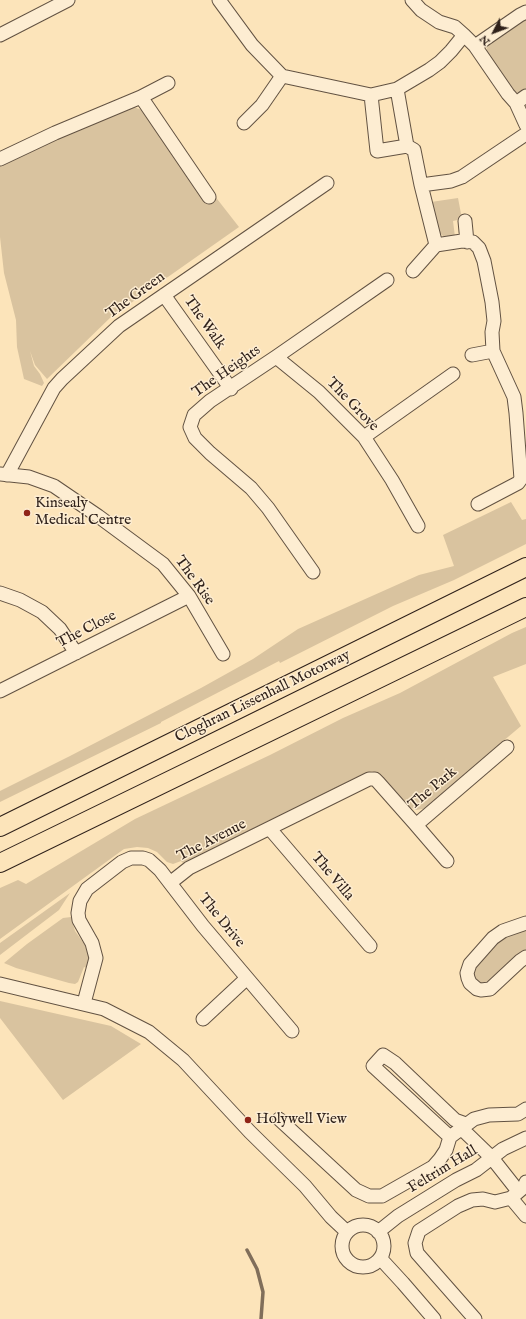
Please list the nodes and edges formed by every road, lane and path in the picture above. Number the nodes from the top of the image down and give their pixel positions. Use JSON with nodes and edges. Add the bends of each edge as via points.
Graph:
{"nodes":[{"id":1,"x":68,"y":0,"type":"edge"},
{"id":2,"x":218,"y":0,"type":"edge"},
{"id":3,"x":412,"y":0,"type":"edge"},
{"id":4,"x":526,"y":12,"type":"edge"},
{"id":5,"x":0,"y":35,"type":"edge"},
{"id":6,"x":464,"y":35,"type":"junction"},
{"id":7,"x":475,"y":46,"type":"junction"},
{"id":8,"x":282,"y":76,"type":"junction"},
{"id":9,"x":168,"y":84,"type":"dead end"},
{"id":10,"x":397,"y":89,"type":"junction"},
{"id":11,"x":371,"y":95,"type":"junction"},
{"id":12,"x":141,"y":98,"type":"junction"},
{"id":13,"x":521,"y":100,"type":"edge"},
{"id":14,"x":244,"y":123,"type":"dead end"},
{"id":15,"x":526,"y":124,"type":"edge"},
{"id":16,"x":526,"y":134,"type":"edge"},
{"id":17,"x":407,"y":146,"type":"junction"},
{"id":18,"x":0,"y":159,"type":"edge"},
{"id":19,"x":327,"y":183,"type":"dead end"},
{"id":20,"x":422,"y":185,"type":"junction"},
{"id":21,"x":209,"y":197,"type":"dead end"},
{"id":22,"x":465,"y":221,"type":"dead end"},
{"id":23,"x":467,"y":242,"type":"junction"},
{"id":24,"x":436,"y":245,"type":"junction"},
{"id":25,"x":413,"y":272,"type":"dead end"},
{"id":26,"x":387,"y":280,"type":"dead end"},
{"id":27,"x":164,"y":295,"type":"junction"},
{"id":28,"x":493,"y":351,"type":"junction"},
{"id":29,"x":472,"y":355,"type":"dead end"},
{"id":30,"x":276,"y":357,"type":"junction"},
{"id":31,"x":453,"y":374,"type":"dead end"},
{"id":32,"x":231,"y":389,"type":"junction"},
{"id":33,"x":521,"y":412,"type":"edge"},
{"id":34,"x":364,"y":437,"type":"junction"},
{"id":35,"x":3,"y":475,"type":"edge"},
{"id":36,"x":478,"y":504,"type":"dead end"},
{"id":37,"x":418,"y":526,"type":"dead end"},
{"id":38,"x":526,"y":567,"type":"edge"},
{"id":39,"x":312,"y":572,"type":"dead end"},
{"id":40,"x":0,"y":593,"type":"edge"},
{"id":41,"x":189,"y":596,"type":"junction"},
{"id":42,"x":526,"y":607,"type":"edge"},
{"id":43,"x":76,"y":654,"type":"junction"},
{"id":44,"x":223,"y":654,"type":"dead end"},
{"id":45,"x":0,"y":691,"type":"edge"},
{"id":46,"x":507,"y":747,"type":"dead end"},
{"id":47,"x":416,"y":825,"type":"junction"},
{"id":48,"x":0,"y":827,"type":"edge"},
{"id":49,"x":270,"y":829,"type":"junction"},
{"id":50,"x":446,"y":861,"type":"dead end"},
{"id":51,"x":0,"y":863,"type":"edge"},
{"id":52,"x":170,"y":883,"type":"junction"},
{"id":53,"x":526,"y":923,"type":"edge"},
{"id":54,"x":370,"y":946,"type":"dead end"},
{"id":55,"x":526,"y":957,"type":"edge"},
{"id":56,"x":247,"y":978,"type":"junction"},
{"id":57,"x":0,"y":984,"type":"edge"},
{"id":58,"x":84,"y":1003,"type":"junction"},
{"id":59,"x":203,"y":1019,"type":"dead end"},
{"id":60,"x":292,"y":1031,"type":"dead end"},
{"id":61,"x":526,"y":1109,"type":"edge"},
{"id":62,"x":279,"y":1118,"type":"dead end"},
{"id":63,"x":464,"y":1126,"type":"junction"},
{"id":64,"x":450,"y":1137,"type":"junction"},
{"id":65,"x":526,"y":1138,"type":"edge"},
{"id":66,"x":492,"y":1158,"type":"junction"},
{"id":67,"x":521,"y":1190,"type":"edge"},
{"id":68,"x":526,"y":1216,"type":"edge"},
{"id":69,"x":347,"y":1232,"type":"junction"},
{"id":70,"x":378,"y":1232,"type":"junction"},
{"id":71,"x":380,"y":1258,"type":"junction"},
{"id":72,"x":434,"y":1319,"type":"edge"},
{"id":73,"x":475,"y":1319,"type":"edge"}],
"edges":[{"from":1,"to":5,"type":"street"},
{"from":2,"to":8,"type":"street","via":[[252,45]]},
{"from":3,"to":6,"type":"street","via":[[421,10],[439,22],[455,27]]},
{"from":4,"to":7,"type":"street"},
{"from":6,"to":7,"type":"street"},
{"from":6,"to":10,"type":"street","via":[[440,62]]},
{"from":7,"to":13,"type":"street","via":[[508,94]]},
{"from":8,"to":11,"type":"street"},
{"from":8,"to":14,"type":"street","via":[[262,105]]},
{"from":9,"to":12,"type":"street"},
{"from":10,"to":11,"type":"street"},
{"from":10,"to":17,"type":"street"},
{"from":11,"to":17,"type":"street","via":[[377,151]]},
{"from":12,"to":18,"type":"street","via":[[55,133]]},
{"from":12,"to":21,"type":"street"},
{"from":13,"to":15,"type":"street"},
{"from":16,"to":20,"type":"street","via":[[462,177]]},
{"from":17,"to":20,"type":"street","via":[[414,150]]},
{"from":19,"to":27,"type":"street","name":"The Green"},
{"from":20,"to":24,"type":"street"},
{"from":22,"to":23,"type":"street"},
{"from":23,"to":24,"type":"street"},
{"from":23,"to":28,"type":"street","via":[[472,242],[479,248],[484,261],[494,321]]},
{"from":24,"to":25,"type":"street"},
{"from":26,"to":30,"type":"street","name":"The Heights"},
{"from":27,"to":32,"type":"street","name":"The Walk"},
{"from":27,"to":35,"type":"street","name":"The Green","via":[[119,326],[54,388]]},
{"from":28,"to":29,"type":"street"},
{"from":28,"to":33,"type":"street"},
{"from":30,"to":32,"type":"street","name":"The Heights"},
{"from":30,"to":34,"type":"street","name":"The Grove","via":[[319,392]]},
{"from":31,"to":34,"type":"street"},
{"from":32,"to":39,"type":"street","name":"The Heights","via":[[194,415],[190,427],[195,438],[210,454],[251,488],[268,508]]},
{"from":33,"to":36,"type":"street","via":[[520,479],[518,483]]},
{"from":34,"to":37,"type":"street","name":"The Grove"},
{"from":35,"to":41,"type":"street","name":"The Rise","via":[[29,477],[54,486],[163,564]]},
{"from":38,"to":48,"type":"highway","name":"Cloghran Lissenhall Motorway"},
{"from":40,"to":43,"type":"street","via":[[42,612],[60,629]]},
{"from":41,"to":43,"type":"street","name":"The Close"},
{"from":41,"to":44,"type":"street","name":"The Rise"},
{"from":42,"to":51,"type":"highway"},
{"from":43,"to":45,"type":"street","name":"The Close"},
{"from":46,"to":47,"type":"street","name":"The Park"},
{"from":47,"to":49,"type":"street","name":"The Avenue","via":[[381,785],[372,779]]},
{"from":47,"to":50,"type":"street","name":"The Park"},
{"from":49,"to":52,"type":"street","name":"The Avenue","via":[[189,868]]},
{"from":49,"to":54,"type":"street","name":"The Villa"},
{"from":52,"to":56,"type":"street","name":"The Drive"},
{"from":52,"to":58,"type":"street","name":"The Avenue","via":[[155,864],[137,857],[122,862],[83,894],[78,907],[79,920],[92,943],[96,958]]},
{"from":53,"to":55,"type":"street","via":[[493,938],[470,964],[467,973],[470,983],[477,989],[490,989]]},
{"from":56,"to":59,"type":"street"},
{"from":56,"to":60,"type":"street","name":"The Drive"},
{"from":57,"to":58,"type":"street"},
{"from":58,"to":69,"type":"street","via":[[104,1008],[149,1032],[177,1056]]},
{"from":61,"to":63,"type":"street","via":[[518,1114],[489,1115],[474,1119]]},
{"from":62,"to":64,"type":"street","via":[[356,1190],[369,1196],[382,1196],[433,1167],[446,1150]]},
{"from":63,"to":64,"type":"street"},
{"from":63,"to":64,"type":"street","via":[[383,1055],[373,1066]]},
{"from":63,"to":66,"type":"street"},
{"from":65,"to":66,"type":"street","name":"Feltrim Hall","via":[[503,1149]]},
{"from":66,"to":67,"type":"street"},
{"from":66,"to":70,"type":"street","name":"Feltrim Hall","via":[[398,1216]]},
{"from":67,"to":68,"type":"street"},
{"from":67,"to":73,"type":"street","via":[[495,1202],[472,1200],[419,1231],[415,1243],[417,1253]]},
{"from":69,"to":70,"type":"street","via":[[363,1225]]},
{"from":69,"to":71,"type":"street","via":[[342,1243],[345,1256],[353,1264],[365,1266]]},
{"from":70,"to":71,"type":"street","via":[[384,1245]]},
{"from":71,"to":72,"type":"street"}]}
